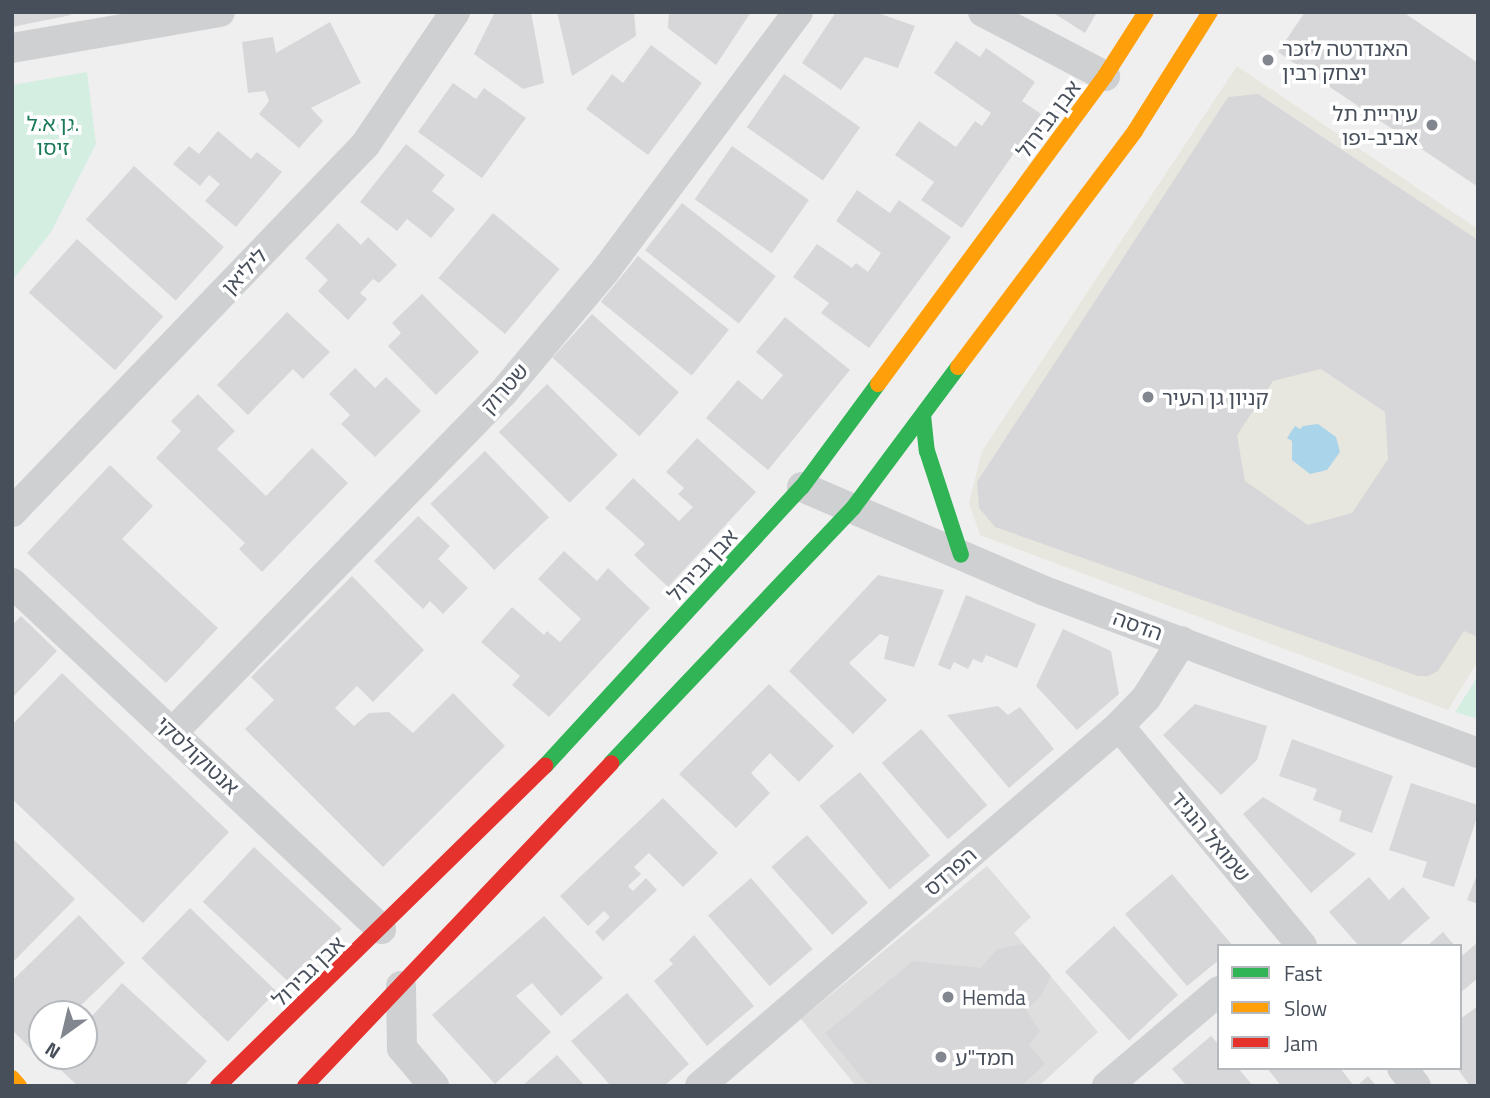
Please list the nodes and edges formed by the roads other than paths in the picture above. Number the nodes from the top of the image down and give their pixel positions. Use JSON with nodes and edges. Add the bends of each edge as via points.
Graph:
{"nodes":[{"id":1,"x":220,"y":12,"type":"edge"},
{"id":2,"x":455,"y":12,"type":"edge"},
{"id":3,"x":798,"y":12,"type":"edge"},
{"id":4,"x":983,"y":12,"type":"edge"},
{"id":5,"x":1146,"y":12,"type":"edge"},
{"id":6,"x":1210,"y":12,"type":"edge"},
{"id":7,"x":99,"y":21,"type":"edge"},
{"id":8,"x":12,"y":48,"type":"edge"},
{"id":9,"x":1105,"y":76,"type":"junction"},
{"id":10,"x":923,"y":415,"type":"junction"},
{"id":11,"x":802,"y":487,"type":"junction"},
{"id":12,"x":853,"y":508,"type":"junction"},
{"id":13,"x":12,"y":512,"type":"edge"},
{"id":14,"x":961,"y":555,"type":"junction"},
{"id":15,"x":12,"y":583,"type":"edge"},
{"id":16,"x":1182,"y":641,"type":"junction"},
{"id":17,"x":1119,"y":726,"type":"junction"},
{"id":18,"x":173,"y":732,"type":"junction"},
{"id":19,"x":1478,"y":753,"type":"edge"},
{"id":20,"x":381,"y":929,"type":"junction"},
{"id":21,"x":1288,"y":941,"type":"edge"},
{"id":22,"x":401,"y":986,"type":"junction"},
{"id":23,"x":1217,"y":993,"type":"edge"},
{"id":24,"x":1404,"y":1070,"type":"edge"},
{"id":25,"x":12,"y":1079,"type":"edge"},
{"id":26,"x":19,"y":1086,"type":"edge"},
{"id":27,"x":218,"y":1086,"type":"edge"},
{"id":28,"x":305,"y":1086,"type":"edge"},
{"id":29,"x":434,"y":1086,"type":"edge"},
{"id":30,"x":700,"y":1086,"type":"edge"},
{"id":31,"x":1107,"y":1086,"type":"edge"},
{"id":32,"x":1416,"y":1086,"type":"edge"}],
"edges":[{"from":1,"to":7,"type":"street"},
{"from":2,"to":13,"type":"street","name":"ליליאן","via":[[365,145]]},
{"from":3,"to":18,"type":"street","name":"שטרוק","via":[[596,281],[502,394]]},
{"from":4,"to":9,"type":"street"},
{"from":5,"to":9,"type":"main road","name":"אבן גבירול"},
{"from":6,"to":10,"type":"main road","via":[[1135,131]]},
{"from":7,"to":8,"type":"street"},
{"from":9,"to":11,"type":"main road","name":"אבן גבירול"},
{"from":10,"to":12,"type":"main road"},
{"from":10,"to":14,"type":"main road","via":[[928,451]]},
{"from":11,"to":12,"type":"street","name":"הדסה"},
{"from":11,"to":20,"type":"main road","name":"אבן גבירול","via":[[539,772]]},
{"from":12,"to":14,"type":"street","name":"הדסה"},
{"from":12,"to":22,"type":"main road"},
{"from":14,"to":16,"type":"street","name":"הדסה"},
{"from":15,"to":18,"type":"street","name":"אנטוקולסקי"},
{"from":16,"to":17,"type":"street","name":"הפרדס","via":[[1146,698]]},
{"from":16,"to":19,"type":"street","name":"הדסה"},
{"from":17,"to":21,"type":"street","name":"שמואל הנגיד"},
{"from":17,"to":30,"type":"street","name":"הפרדס"},
{"from":18,"to":20,"type":"street","name":"אנטוקולסקי"},
{"from":20,"to":27,"type":"main road","name":"אבן גבירול"},
{"from":22,"to":28,"type":"main road"},
{"from":22,"to":29,"type":"street","via":[[402,1048]]},
{"from":23,"to":31,"type":"street"},
{"from":24,"to":32,"type":"street"},
{"from":25,"to":26,"type":"main road"}]}
